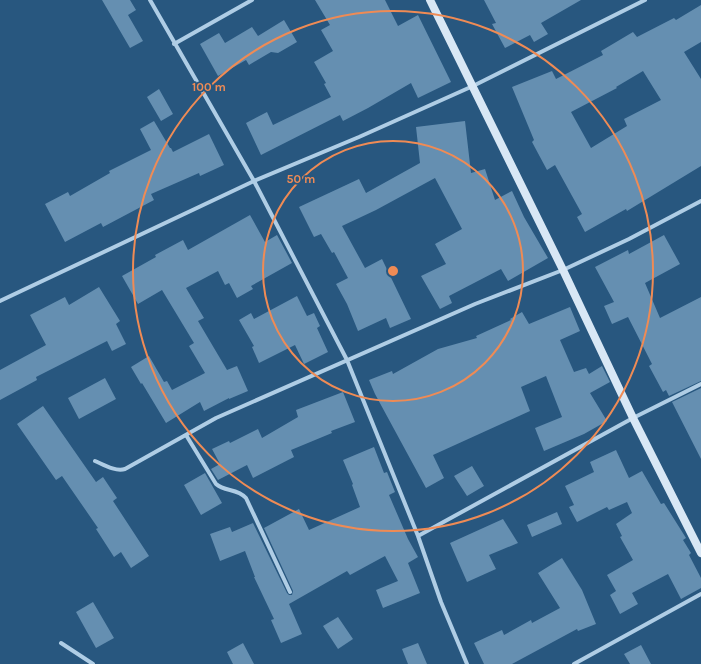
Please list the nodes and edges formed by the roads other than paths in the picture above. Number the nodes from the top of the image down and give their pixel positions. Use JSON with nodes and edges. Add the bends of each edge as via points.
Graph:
{"nodes":[{"id":1,"x":150,"y":0,"type":"edge"},
{"id":2,"x":252,"y":0,"type":"edge"},
{"id":3,"x":430,"y":0,"type":"edge"},
{"id":4,"x":645,"y":0,"type":"edge"},
{"id":5,"x":174,"y":44,"type":"junction"},
{"id":6,"x":473,"y":86,"type":"junction"},
{"id":7,"x":254,"y":181,"type":"junction"},
{"id":8,"x":701,"y":201,"type":"edge"},
{"id":9,"x":563,"y":270,"type":"junction"},
{"id":10,"x":0,"y":301,"type":"edge"},
{"id":11,"x":347,"y":360,"type":"junction"},
{"id":12,"x":701,"y":384,"type":"edge"},
{"id":13,"x":633,"y":418,"type":"junction"},
{"id":14,"x":186,"y":435,"type":"junction"},
{"id":15,"x":95,"y":461,"type":"dead end"},
{"id":16,"x":418,"y":536,"type":"junction"},
{"id":17,"x":701,"y":553,"type":"edge"},
{"id":18,"x":290,"y":592,"type":"dead end"},
{"id":19,"x":701,"y":594,"type":"edge"},
{"id":20,"x":61,"y":643,"type":"dead end"},
{"id":21,"x":93,"y":664,"type":"edge"},
{"id":22,"x":467,"y":664,"type":"edge"},
{"id":23,"x":574,"y":664,"type":"edge"}],
"edges":[{"from":1,"to":5,"type":"street"},
{"from":2,"to":5,"type":"street"},
{"from":3,"to":6,"type":"main road"},
{"from":4,"to":6,"type":"street"},
{"from":5,"to":7,"type":"street"},
{"from":6,"to":7,"type":"street"},
{"from":6,"to":9,"type":"main road"},
{"from":7,"to":10,"type":"street"},
{"from":7,"to":11,"type":"street"},
{"from":8,"to":9,"type":"street"},
{"from":9,"to":11,"type":"street","via":[[475,304]]},
{"from":9,"to":13,"type":"main road"},
{"from":11,"to":14,"type":"street","via":[[216,418]]},
{"from":11,"to":16,"type":"street"},
{"from":12,"to":13,"type":"street"},
{"from":13,"to":16,"type":"street"},
{"from":13,"to":17,"type":"main road"},
{"from":14,"to":15,"type":"street","via":[[125,470]]},
{"from":14,"to":18,"type":"street","via":[[219,488],[236,491],[246,498]]},
{"from":16,"to":22,"type":"street","via":[[441,602]]},
{"from":19,"to":23,"type":"street"},
{"from":20,"to":21,"type":"street"}]}
